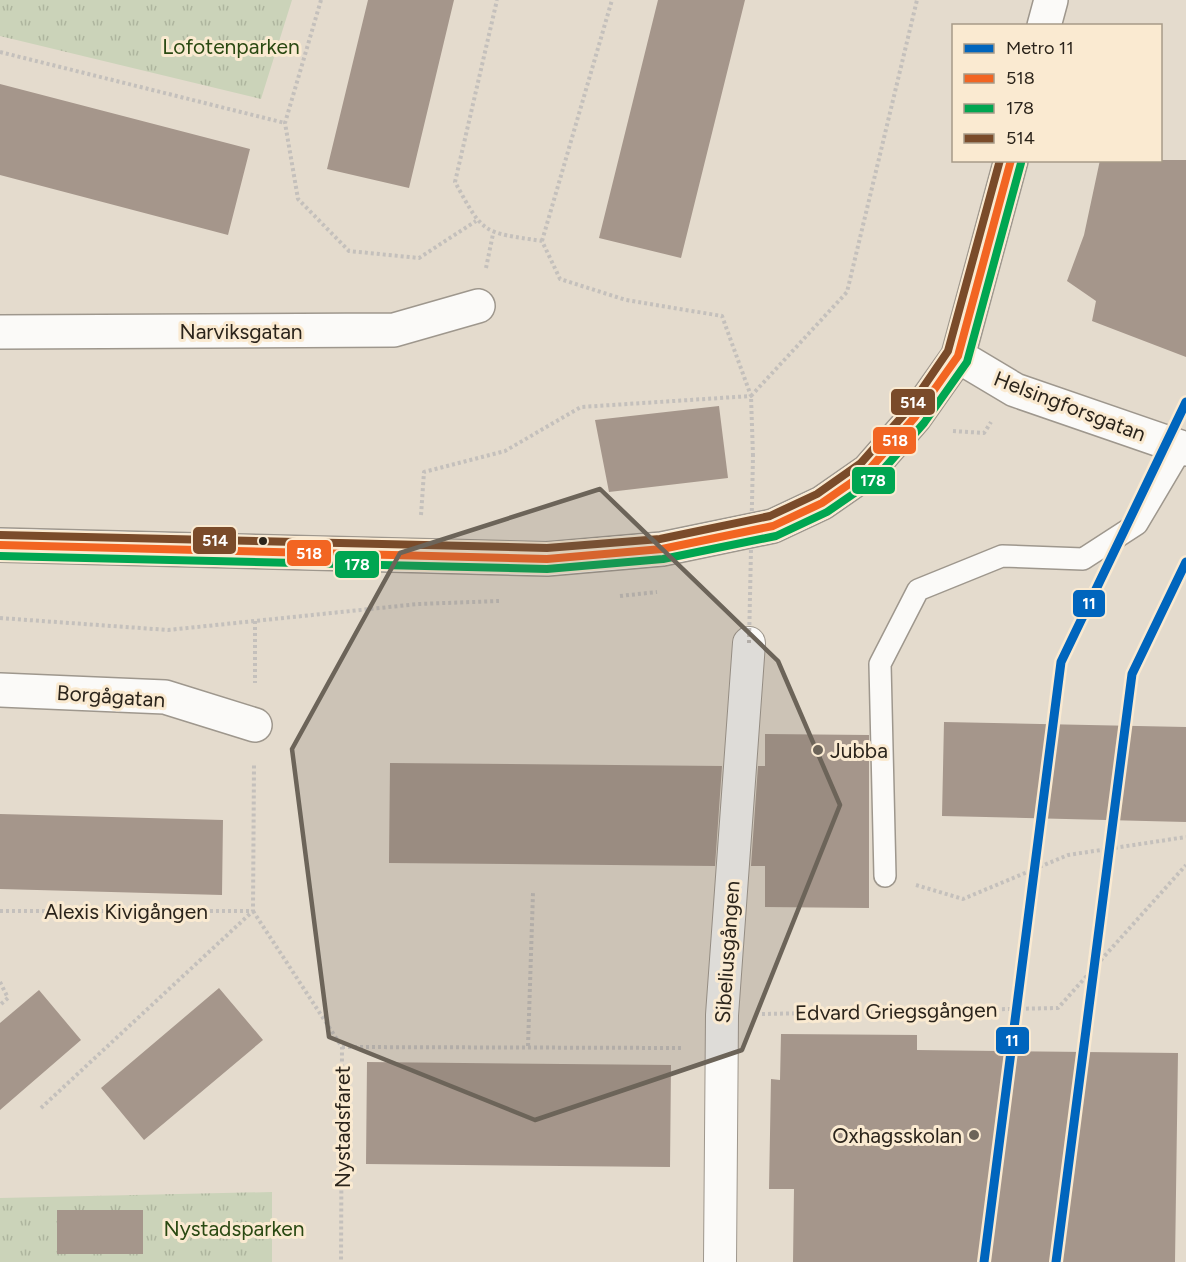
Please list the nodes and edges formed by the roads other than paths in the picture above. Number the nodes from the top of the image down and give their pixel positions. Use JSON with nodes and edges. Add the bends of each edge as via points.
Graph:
{"nodes":[{"id":1,"x":1051,"y":0,"type":"edge"},
{"id":2,"x":1045,"y":24,"type":"edge"},
{"id":3,"x":1010,"y":162,"type":"edge"},
{"id":4,"x":478,"y":306,"type":"dead end"},
{"id":5,"x":0,"y":332,"type":"edge"},
{"id":6,"x":958,"y":356,"type":"junction"},
{"id":7,"x":1184,"y":448,"type":"edge"},
{"id":8,"x":0,"y":546,"type":"edge"},
{"id":9,"x":749,"y":643,"type":"road end"},
{"id":10,"x":0,"y":690,"type":"edge"},
{"id":11,"x":255,"y":725,"type":"road end"},
{"id":12,"x":885,"y":876,"type":"road end"},
{"id":13,"x":720,"y":1262,"type":"edge"}],
"edges":[{"from":1,"to":2,"type":"street"},
{"from":3,"to":6,"type":"street"},
{"from":4,"to":5,"type":"street","name":"Narviksgatan","via":[[394,330]]},
{"from":6,"to":7,"type":"street","name":"Helsingforsgatan","via":[[1015,390]]},
{"from":6,"to":8,"type":"street","via":[[915,417],[868,471],[822,503],[773,526],[662,549],[547,559]]},
{"from":7,"to":12,"type":"lane","via":[[1137,524],[1083,559],[1002,556],[918,590],[880,664]]},
{"from":9,"to":13,"type":"street","name":"Sibeliusgången","via":[[722,1015]]},
{"from":10,"to":11,"type":"street","name":"Borgågatan","via":[[165,696]]}]}
